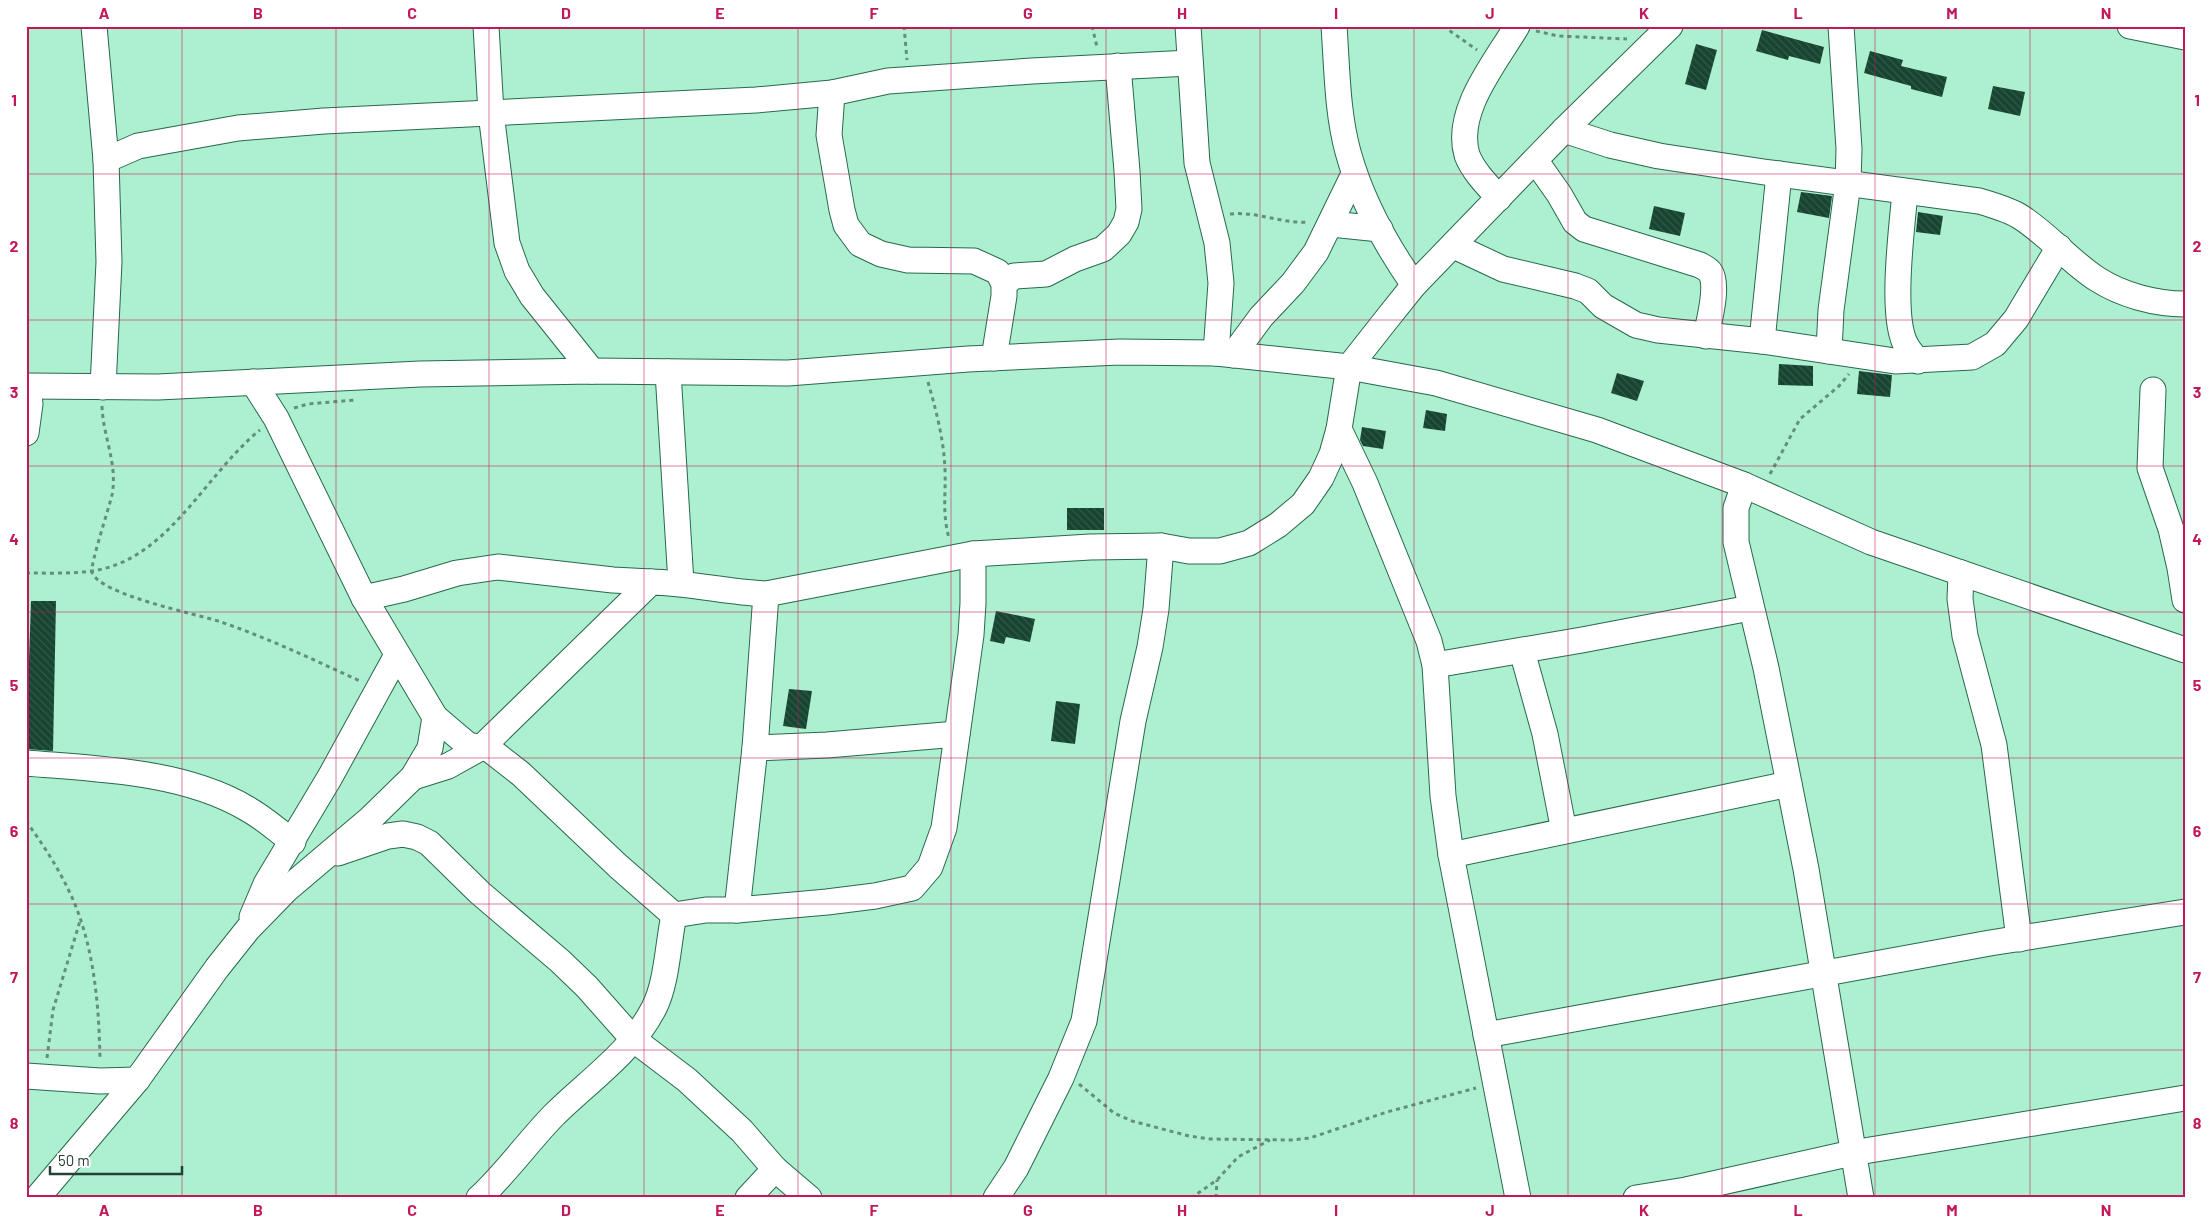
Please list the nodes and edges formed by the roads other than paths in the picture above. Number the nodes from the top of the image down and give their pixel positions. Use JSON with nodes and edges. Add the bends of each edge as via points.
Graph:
{"nodes":[{"id":1,"x":94,"y":26,"type":"edge"},
{"id":2,"x":486,"y":26,"type":"edge"},
{"id":3,"x":1188,"y":26,"type":"edge"},
{"id":4,"x":1334,"y":26,"type":"edge"},
{"id":5,"x":2130,"y":26,"type":"edge"},
{"id":6,"x":1523,"y":27,"type":"edge"},
{"id":7,"x":1834,"y":29,"type":"edge"},
{"id":8,"x":1664,"y":32,"type":"edge"},
{"id":9,"x":2185,"y":36,"type":"edge"},
{"id":10,"x":1190,"y":64,"type":"junction"},
{"id":11,"x":1118,"y":66,"type":"junction"},
{"id":12,"x":832,"y":93,"type":"junction"},
{"id":13,"x":491,"y":112,"type":"junction"},
{"id":14,"x":1564,"y":130,"type":"junction"},
{"id":15,"x":106,"y":160,"type":"junction"},
{"id":16,"x":1535,"y":160,"type":"junction"},
{"id":17,"x":1354,"y":174,"type":"junction"},
{"id":18,"x":1779,"y":174,"type":"junction"},
{"id":19,"x":1848,"y":183,"type":"junction"},
{"id":20,"x":1905,"y":192,"type":"junction"},
{"id":21,"x":1499,"y":198,"type":"junction"},
{"id":22,"x":1331,"y":224,"type":"junction"},
{"id":23,"x":1380,"y":230,"type":"junction"},
{"id":24,"x":1454,"y":246,"type":"junction"},
{"id":25,"x":2059,"y":247,"type":"junction"},
{"id":26,"x":1004,"y":284,"type":"junction"},
{"id":27,"x":1414,"y":285,"type":"junction"},
{"id":28,"x":2185,"y":304,"type":"edge"},
{"id":29,"x":1706,"y":336,"type":"junction"},
{"id":30,"x":1762,"y":341,"type":"junction"},
{"id":31,"x":1829,"y":351,"type":"junction"},
{"id":32,"x":1225,"y":354,"type":"junction"},
{"id":33,"x":994,"y":358,"type":"junction"},
{"id":34,"x":1918,"y":361,"type":"junction"},
{"id":35,"x":1349,"y":367,"type":"junction"},
{"id":36,"x":592,"y":372,"type":"junction"},
{"id":37,"x":668,"y":372,"type":"junction"},
{"id":38,"x":253,"y":382,"type":"junction"},
{"id":39,"x":103,"y":387,"type":"junction"},
{"id":40,"x":2153,"y":390,"type":"dead end"},
{"id":41,"x":28,"y":395,"type":"edge"},
{"id":42,"x":1339,"y":429,"type":"junction"},
{"id":43,"x":26,"y":434,"type":"edge"},
{"id":44,"x":1751,"y":488,"type":"junction"},
{"id":45,"x":1161,"y":546,"type":"junction"},
{"id":46,"x":963,"y":556,"type":"junction"},
{"id":47,"x":1962,"y":573,"type":"junction"},
{"id":48,"x":651,"y":582,"type":"junction"},
{"id":49,"x":681,"y":583,"type":"junction"},
{"id":50,"x":766,"y":594,"type":"junction"},
{"id":51,"x":364,"y":598,"type":"junction"},
{"id":52,"x":2185,"y":600,"type":"edge"},
{"id":53,"x":1750,"y":608,"type":"junction"},
{"id":54,"x":2185,"y":650,"type":"edge"},
{"id":55,"x":1522,"y":651,"type":"junction"},
{"id":56,"x":397,"y":655,"type":"junction"},
{"id":57,"x":1435,"y":666,"type":"junction"},
{"id":58,"x":435,"y":717,"type":"junction"},
{"id":59,"x":957,"y":734,"type":"junction"},
{"id":60,"x":482,"y":747,"type":"junction"},
{"id":61,"x":754,"y":748,"type":"junction"},
{"id":62,"x":26,"y":762,"type":"edge"},
{"id":63,"x":413,"y":777,"type":"junction"},
{"id":64,"x":1789,"y":784,"type":"junction"},
{"id":65,"x":1564,"y":832,"type":"junction"},
{"id":66,"x":293,"y":842,"type":"junction"},
{"id":67,"x":1451,"y":856,"type":"junction"},
{"id":68,"x":324,"y":858,"type":"junction"},
{"id":69,"x":737,"y":910,"type":"junction"},
{"id":70,"x":2185,"y":912,"type":"edge"},
{"id":71,"x":674,"y":915,"type":"junction"},
{"id":72,"x":248,"y":929,"type":"junction"},
{"id":73,"x":2019,"y":939,"type":"junction"},
{"id":74,"x":1824,"y":974,"type":"junction"},
{"id":75,"x":1486,"y":1036,"type":"junction"},
{"id":76,"x":633,"y":1039,"type":"junction"},
{"id":77,"x":36,"y":1077,"type":"edge"},
{"id":78,"x":137,"y":1080,"type":"junction"},
{"id":79,"x":2185,"y":1098,"type":"edge"},
{"id":80,"x":1852,"y":1153,"type":"junction"},
{"id":81,"x":775,"y":1169,"type":"junction"},
{"id":82,"x":37,"y":1198,"type":"edge"},
{"id":83,"x":478,"y":1198,"type":"edge"},
{"id":84,"x":748,"y":1198,"type":"edge"},
{"id":85,"x":809,"y":1198,"type":"edge"},
{"id":86,"x":996,"y":1198,"type":"edge"},
{"id":87,"x":1518,"y":1198,"type":"edge"},
{"id":88,"x":1636,"y":1198,"type":"edge"},
{"id":89,"x":1861,"y":1198,"type":"edge"}],
"edges":[{"from":1,"to":15,"type":"street"},
{"from":2,"to":13,"type":"street"},
{"from":3,"to":10,"type":"street"},
{"from":4,"to":17,"type":"street","via":[[1342,117]]},
{"from":5,"to":9,"type":"street"},
{"from":6,"to":21,"type":"street","via":[[1473,100],[1464,126],[1467,155],[1478,174]]},
{"from":7,"to":19,"type":"street","via":[[1849,149]]},
{"from":8,"to":14,"type":"street"},
{"from":10,"to":11,"type":"street"},
{"from":10,"to":32,"type":"street","via":[[1197,163],[1216,243]]},
{"from":11,"to":12,"type":"street","via":[[888,81]]},
{"from":11,"to":26,"type":"street","via":[[1128,171],[1126,222],[1103,249],[1046,274],[1014,276]]},
{"from":12,"to":13,"type":"street","via":[[756,100]]},
{"from":12,"to":26,"type":"street","via":[[829,135],[842,210],[846,225],[860,244],[882,254],[908,260],[974,261],[998,272]]},
{"from":13,"to":15,"type":"street","via":[[238,128],[138,146]]},
{"from":13,"to":36,"type":"street","via":[[506,243],[514,264],[532,296]]},
{"from":14,"to":16,"type":"street"},
{"from":14,"to":18,"type":"street","via":[[1659,156]]},
{"from":15,"to":39,"type":"street","via":[[109,262]]},
{"from":16,"to":21,"type":"street"},
{"from":16,"to":29,"type":"street","via":[[1575,222],[1584,229],[1700,265],[1710,271],[1714,291]]},
{"from":17,"to":22,"type":"street"},
{"from":17,"to":23,"type":"street"},
{"from":18,"to":19,"type":"street"},
{"from":18,"to":30,"type":"street"},
{"from":19,"to":20,"type":"street"},
{"from":19,"to":31,"type":"street","via":[[1831,310]]},
{"from":20,"to":25,"type":"street","via":[[1979,201],[2000,207],[2019,216]]},
{"from":20,"to":34,"type":"street","via":[[1898,306],[1905,345]]},
{"from":21,"to":24,"type":"street"},
{"from":22,"to":23,"type":"street"},
{"from":22,"to":32,"type":"street","via":[[1307,264]]},
{"from":23,"to":27,"type":"street"},
{"from":24,"to":27,"type":"street"},
{"from":24,"to":29,"type":"street","via":[[1503,270],[1588,291],[1603,306],[1636,325]]},
{"from":25,"to":28,"type":"street","via":[[2096,278],[2124,294]]},
{"from":25,"to":34,"type":"street","via":[[2016,319],[1995,344],[1972,357]]},
{"from":26,"to":33,"type":"street"},
{"from":27,"to":35,"type":"street"},
{"from":29,"to":30,"type":"street"},
{"from":30,"to":31,"type":"street"},
{"from":31,"to":34,"type":"street","via":[[1895,361]]},
{"from":32,"to":33,"type":"street","via":[[1118,352]]},
{"from":32,"to":35,"type":"street"},
{"from":33,"to":37,"type":"street","via":[[788,373]]},
{"from":35,"to":42,"type":"street"},
{"from":35,"to":44,"type":"street","via":[[1436,383],[1597,430]]},
{"from":36,"to":37,"type":"street"},
{"from":36,"to":38,"type":"street","via":[[420,374]]},
{"from":37,"to":49,"type":"street"},
{"from":38,"to":39,"type":"street"},
{"from":38,"to":51,"type":"street","via":[[276,418]]},
{"from":39,"to":41,"type":"street"},
{"from":40,"to":52,"type":"street","via":[[2150,468],[2171,529]]},
{"from":41,"to":43,"type":"street"},
{"from":42,"to":45,"type":"street","via":[[1321,478],[1303,504],[1278,525],[1249,543],[1220,551],[1189,551]]},
{"from":42,"to":57,"type":"street","via":[[1365,483],[1429,641]]},
{"from":44,"to":47,"type":"street","via":[[1871,542]]},
{"from":44,"to":53,"type":"street","via":[[1736,508],[1736,542]]},
{"from":45,"to":46,"type":"street","via":[[1044,548]]},
{"from":45,"to":86,"type":"street","via":[[1150,647],[1133,721],[1084,1020],[1064,1070],[1016,1168]]},
{"from":46,"to":50,"type":"street"},
{"from":46,"to":59,"type":"street","via":[[973,603]]},
{"from":47,"to":54,"type":"street"},
{"from":47,"to":73,"type":"street","via":[[1960,599],[1965,636],[1994,745]]},
{"from":48,"to":49,"type":"street"},
{"from":48,"to":51,"type":"street","via":[[498,567],[457,572]]},
{"from":48,"to":60,"type":"street"},
{"from":49,"to":50,"type":"street","via":[[731,592]]},
{"from":50,"to":61,"type":"street"},
{"from":51,"to":56,"type":"street"},
{"from":53,"to":55,"type":"street"},
{"from":53,"to":64,"type":"street","via":[[1766,668]]},
{"from":55,"to":57,"type":"street"},
{"from":55,"to":65,"type":"street","via":[[1545,734]]},
{"from":56,"to":58,"type":"street"},
{"from":56,"to":66,"type":"street"},
{"from":57,"to":67,"type":"street","via":[[1443,796]]},
{"from":58,"to":60,"type":"street","via":[[468,745]]},
{"from":58,"to":63,"type":"street","via":[[430,748]]},
{"from":59,"to":61,"type":"street"},
{"from":59,"to":69,"type":"street","via":[[944,828],[930,867],[912,888],[875,896]]},
{"from":60,"to":63,"type":"street","via":[[448,766]]},
{"from":60,"to":71,"type":"street","via":[[521,774]]},
{"from":61,"to":69,"type":"street"},
{"from":62,"to":66,"type":"street","via":[[107,770],[204,788],[247,808]]},
{"from":63,"to":68,"type":"street"},
{"from":64,"to":65,"type":"street"},
{"from":64,"to":74,"type":"street"},
{"from":65,"to":67,"type":"street"},
{"from":66,"to":72,"type":"street","via":[[266,884]]},
{"from":67,"to":75,"type":"street"},
{"from":68,"to":72,"type":"street","via":[[286,890]]},
{"from":68,"to":76,"type":"street","via":[[388,836],[403,834],[429,844],[480,893],[560,961]]},
{"from":69,"to":71,"type":"street"},
{"from":70,"to":73,"type":"street"},
{"from":71,"to":76,"type":"street","via":[[663,984],[654,1007]]},
{"from":72,"to":78,"type":"street"},
{"from":73,"to":74,"type":"street"},
{"from":74,"to":75,"type":"street"},
{"from":74,"to":80,"type":"street"},
{"from":75,"to":87,"type":"street"},
{"from":76,"to":81,"type":"street","via":[[687,1080],[742,1131]]},
{"from":76,"to":83,"type":"street","via":[[553,1116],[499,1180]]},
{"from":77,"to":78,"type":"street"},
{"from":78,"to":82,"type":"street"},
{"from":79,"to":80,"type":"street"},
{"from":80,"to":88,"type":"street"},
{"from":80,"to":89,"type":"street"},
{"from":81,"to":84,"type":"street"},
{"from":81,"to":85,"type":"street"}]}
